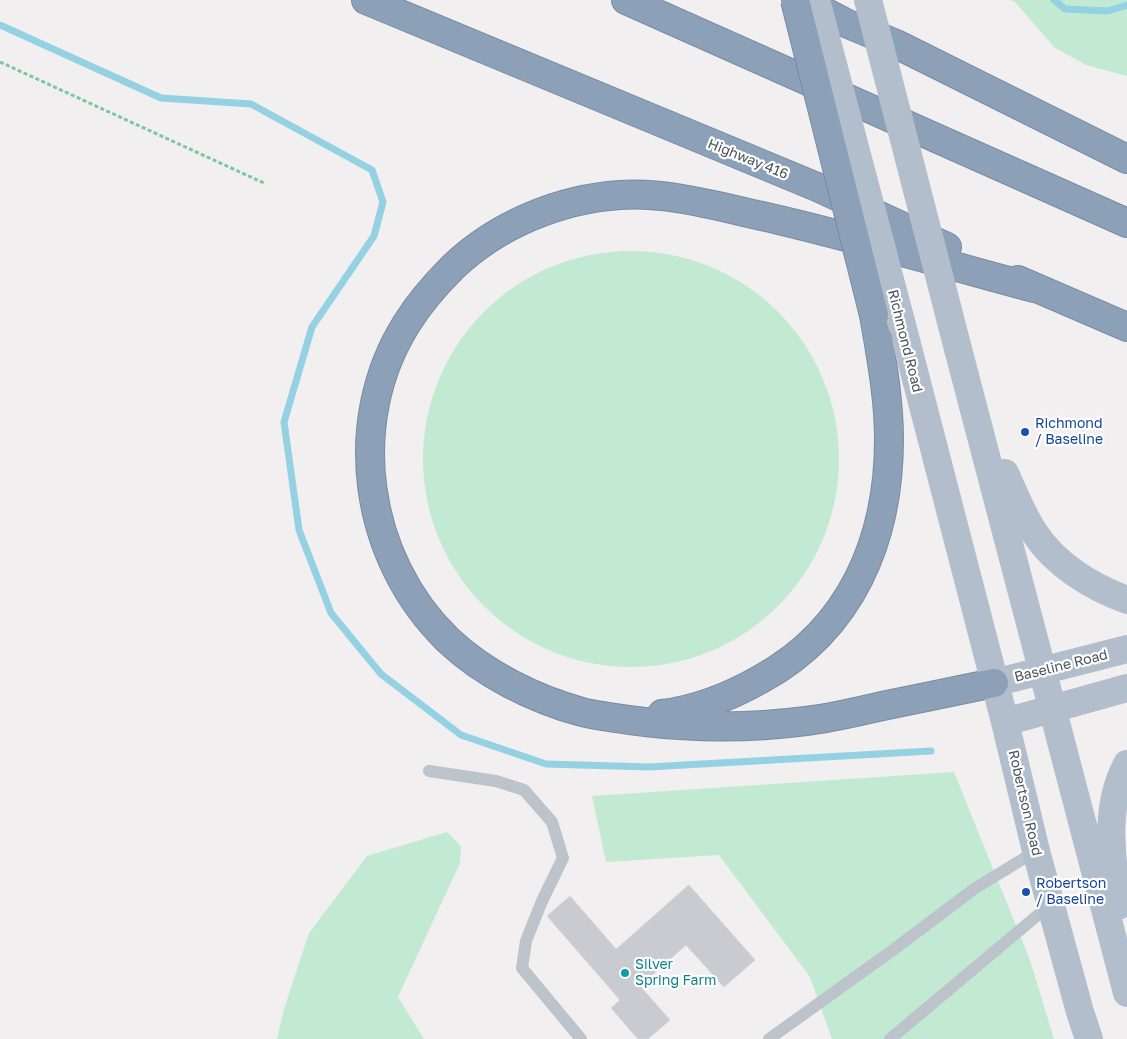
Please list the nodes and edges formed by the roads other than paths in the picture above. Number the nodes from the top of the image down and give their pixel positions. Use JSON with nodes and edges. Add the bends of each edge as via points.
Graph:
{"nodes":[{"id":1,"x":366,"y":0,"type":"edge"},
{"id":2,"x":626,"y":0,"type":"edge"},
{"id":3,"x":795,"y":0,"type":"edge"},
{"id":4,"x":801,"y":0,"type":"edge"},
{"id":5,"x":816,"y":0,"type":"edge"},
{"id":6,"x":868,"y":0,"type":"edge"},
{"id":7,"x":1127,"y":159,"type":"edge"},
{"id":8,"x":1127,"y":223,"type":"edge"},
{"id":9,"x":1034,"y":288,"type":"junction"},
{"id":10,"x":1127,"y":327,"type":"edge"},
{"id":11,"x":968,"y":388,"type":"junction"},
{"id":12,"x":1127,"y":600,"type":"edge"},
{"id":13,"x":1127,"y":649,"type":"edge"},
{"id":14,"x":1043,"y":670,"type":"junction"},
{"id":15,"x":994,"y":683,"type":"junction"},
{"id":16,"x":1127,"y":688,"type":"edge"},
{"id":17,"x":1052,"y":709,"type":"junction"},
{"id":18,"x":618,"y":719,"type":"junction"},
{"id":19,"x":1006,"y":722,"type":"junction"},
{"id":20,"x":1127,"y":764,"type":"edge"},
{"id":21,"x":429,"y":771,"type":"dead end"},
{"id":22,"x":1036,"y":851,"type":"junction"},
{"id":23,"x":1051,"y":904,"type":"junction"},
{"id":24,"x":1127,"y":972,"type":"edge"},
{"id":25,"x":1127,"y":993,"type":"edge"},
{"id":26,"x":581,"y":1039,"type":"edge"},
{"id":27,"x":768,"y":1039,"type":"edge"},
{"id":28,"x":890,"y":1039,"type":"edge"},
{"id":29,"x":1089,"y":1039,"type":"edge"}],
"edges":[{"from":1,"to":9,"type":"highway","name":"Highway 416","via":[[817,187]]},
{"from":2,"to":8,"type":"highway"},
{"from":3,"to":18,"type":"highway","bridge":true,"via":[[874,315],[889,439],[885,498],[879,529],[869,560],[838,614],[794,658],[749,686],[696,708]]},
{"from":4,"to":7,"type":"highway"},
{"from":5,"to":15,"type":"main road","name":"Richmond Road","bridge":true},
{"from":6,"to":11,"type":"main road","bridge":true},
{"from":9,"to":10,"type":"highway","name":"Highway 416"},
{"from":9,"to":18,"type":"highway","via":[[703,203],[620,195],[536,214],[486,240],[441,279],[405,325],[391,354],[374,408],[371,474],[384,540],[397,570],[429,619],[471,660],[498,677],[556,703]]},
{"from":11,"to":12,"type":"main road","via":[[1035,534],[1068,568],[1109,594]]},
{"from":11,"to":14,"type":"main road"},
{"from":13,"to":14,"type":"main road","name":"Baseline Road"},
{"from":14,"to":15,"type":"main road","name":"Baseline Road"},
{"from":14,"to":17,"type":"main road"},
{"from":15,"to":18,"type":"highway","via":[[806,721],[709,727]]},
{"from":15,"to":19,"type":"main road","name":"Robertson Road"},
{"from":16,"to":17,"type":"main road"},
{"from":17,"to":19,"type":"main road"},
{"from":17,"to":25,"type":"main road"},
{"from":19,"to":22,"type":"main road","name":"Robertson Road"},
{"from":20,"to":24,"type":"main road","via":[[1115,790],[1110,828]]},
{"from":21,"to":26,"type":"lane","via":[[496,781],[524,790],[552,822],[563,858],[526,940],[522,968]]},
{"from":22,"to":23,"type":"main road","name":"Robertson Road"},
{"from":22,"to":27,"type":"lane","via":[[974,889]]},
{"from":23,"to":28,"type":"lane"},
{"from":23,"to":29,"type":"main road","name":"Robertson Road"}]}
